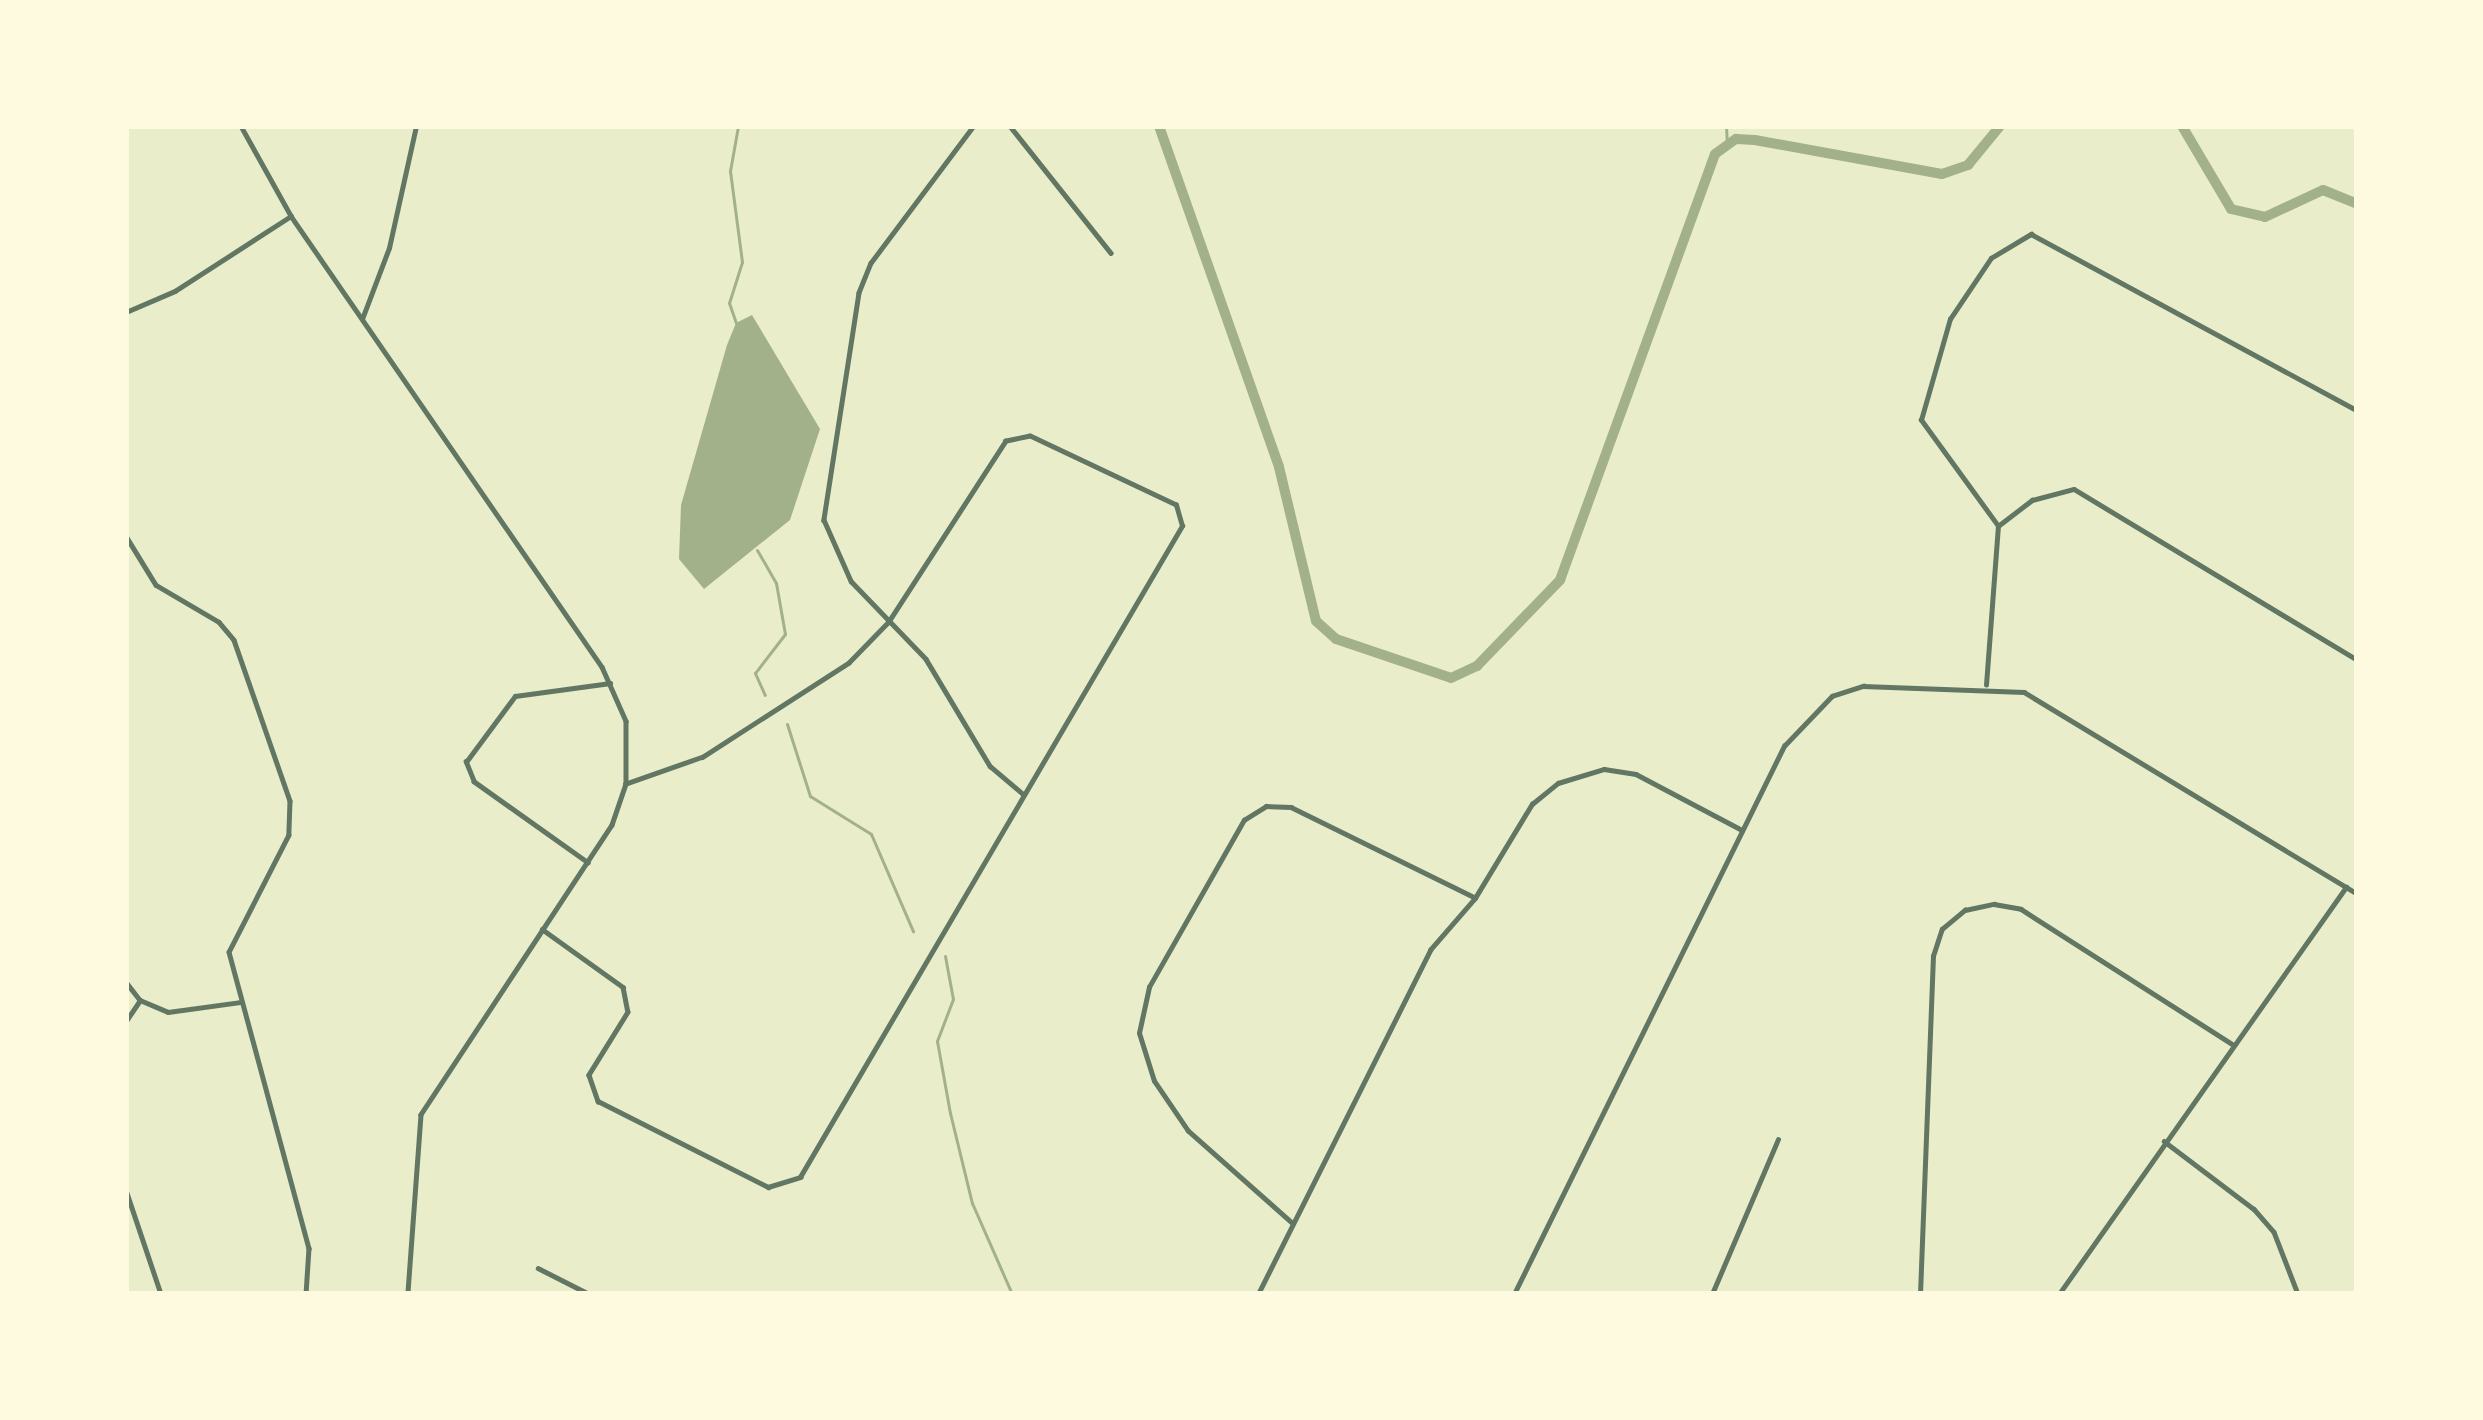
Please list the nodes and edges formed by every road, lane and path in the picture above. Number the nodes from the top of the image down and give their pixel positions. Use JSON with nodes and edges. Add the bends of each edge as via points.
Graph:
{"nodes":[{"id":1,"x":241,"y":126,"type":"edge"},
{"id":2,"x":416,"y":126,"type":"edge"},
{"id":3,"x":974,"y":126,"type":"edge"},
{"id":4,"x":1010,"y":126,"type":"edge"},
{"id":5,"x":291,"y":216,"type":"junction"},
{"id":6,"x":1111,"y":253,"type":"dead end"},
{"id":7,"x":126,"y":312,"type":"edge"},
{"id":8,"x":362,"y":319,"type":"junction"},
{"id":9,"x":2357,"y":410,"type":"edge"},
{"id":10,"x":1998,"y":526,"type":"junction"},
{"id":11,"x":126,"y":536,"type":"edge"},
{"id":12,"x":889,"y":622,"type":"junction"},
{"id":13,"x":2357,"y":660,"type":"edge"},
{"id":14,"x":610,"y":683,"type":"junction"},
{"id":15,"x":1986,"y":685,"type":"junction"},
{"id":16,"x":626,"y":784,"type":"junction"},
{"id":17,"x":1022,"y":793,"type":"junction"},
{"id":18,"x":1742,"y":830,"type":"junction"},
{"id":19,"x":588,"y":863,"type":"junction"},
{"id":20,"x":2346,"y":887,"type":"junction"},
{"id":21,"x":2357,"y":894,"type":"edge"},
{"id":22,"x":1475,"y":898,"type":"junction"},
{"id":23,"x":542,"y":929,"type":"junction"},
{"id":24,"x":126,"y":982,"type":"edge"},
{"id":25,"x":140,"y":1000,"type":"junction"},
{"id":26,"x":243,"y":1001,"type":"junction"},
{"id":27,"x":126,"y":1021,"type":"edge"},
{"id":28,"x":2232,"y":1043,"type":"junction"},
{"id":29,"x":1778,"y":1139,"type":"dead end"},
{"id":30,"x":2163,"y":1140,"type":"junction"},
{"id":31,"x":126,"y":1190,"type":"edge"},
{"id":32,"x":1293,"y":1224,"type":"junction"},
{"id":33,"x":538,"y":1268,"type":"dead end"},
{"id":34,"x":161,"y":1294,"type":"edge"},
{"id":35,"x":306,"y":1294,"type":"edge"},
{"id":36,"x":408,"y":1294,"type":"edge"},
{"id":37,"x":589,"y":1294,"type":"edge"},
{"id":38,"x":1258,"y":1294,"type":"edge"},
{"id":39,"x":1514,"y":1294,"type":"edge"},
{"id":40,"x":1712,"y":1294,"type":"edge"},
{"id":41,"x":1920,"y":1294,"type":"edge"},
{"id":42,"x":2059,"y":1294,"type":"edge"},
{"id":43,"x":2299,"y":1294,"type":"edge"},
{"id":44,"x":2344,"y":1294,"type":"edge"}],
"edges":[{"from":1,"to":5,"type":"street"},
{"from":2,"to":8,"type":"street","via":[[383,270]]},
{"from":3,"to":12,"type":"street","via":[[871,263],[830,445],[830,541],[851,581]]},
{"from":4,"to":6,"type":"street"},
{"from":5,"to":7,"type":"street","via":[[176,291]]},
{"from":5,"to":8,"type":"street"},
{"from":8,"to":14,"type":"street"},
{"from":9,"to":10,"type":"street","via":[[2031,234],[1991,258],[1950,320],[1921,419]]},
{"from":10,"to":13,"type":"street","via":[[2032,500],[2074,489]]},
{"from":10,"to":15,"type":"street"},
{"from":11,"to":26,"type":"street","via":[[156,585],[219,622],[234,640],[290,802],[290,835],[229,952]]},
{"from":12,"to":16,"type":"street","via":[[836,674],[719,748]]},
{"from":12,"to":17,"type":"street","via":[[926,659],[990,766]]},
{"from":12,"to":17,"type":"street","via":[[1006,441],[1030,436],[1176,506],[1182,526]]},
{"from":14,"to":16,"type":"street","via":[[626,721]]},
{"from":14,"to":19,"type":"street","via":[[515,696],[466,762],[474,782]]},
{"from":15,"to":18,"type":"street","via":[[1863,686],[1832,696],[1799,722]]},
{"from":15,"to":20,"type":"street","via":[[2067,711]]},
{"from":16,"to":19,"type":"street"},
{"from":17,"to":23,"type":"street","via":[[800,1177],[768,1187],[598,1101],[589,1076],[628,1012],[623,987]]},
{"from":18,"to":22,"type":"street","via":[[1636,773],[1580,773],[1532,804]]},
{"from":18,"to":39,"type":"street"},
{"from":19,"to":23,"type":"street"},
{"from":20,"to":21,"type":"street"},
{"from":20,"to":28,"type":"street"},
{"from":22,"to":32,"type":"street","via":[[1430,950]]},
{"from":22,"to":32,"type":"street","via":[[1292,807],[1267,806],[1244,820],[1149,987],[1139,1033],[1154,1081],[1188,1131]]},
{"from":23,"to":36,"type":"street","via":[[421,1115]]},
{"from":24,"to":25,"type":"street"},
{"from":25,"to":26,"type":"street","via":[[169,1012]]},
{"from":25,"to":27,"type":"street"},
{"from":26,"to":35,"type":"street","via":[[309,1248]]},
{"from":28,"to":30,"type":"street"},
{"from":28,"to":41,"type":"street","via":[[2021,909],[1965,910],[1942,929],[1933,956]]},
{"from":29,"to":40,"type":"street"},
{"from":30,"to":42,"type":"street"},
{"from":30,"to":43,"type":"street","via":[[2254,1209],[2274,1232]]},
{"from":31,"to":34,"type":"street"},
{"from":32,"to":38,"type":"street"},
{"from":33,"to":37,"type":"street"},
{"from":43,"to":44,"type":"street"}]}
